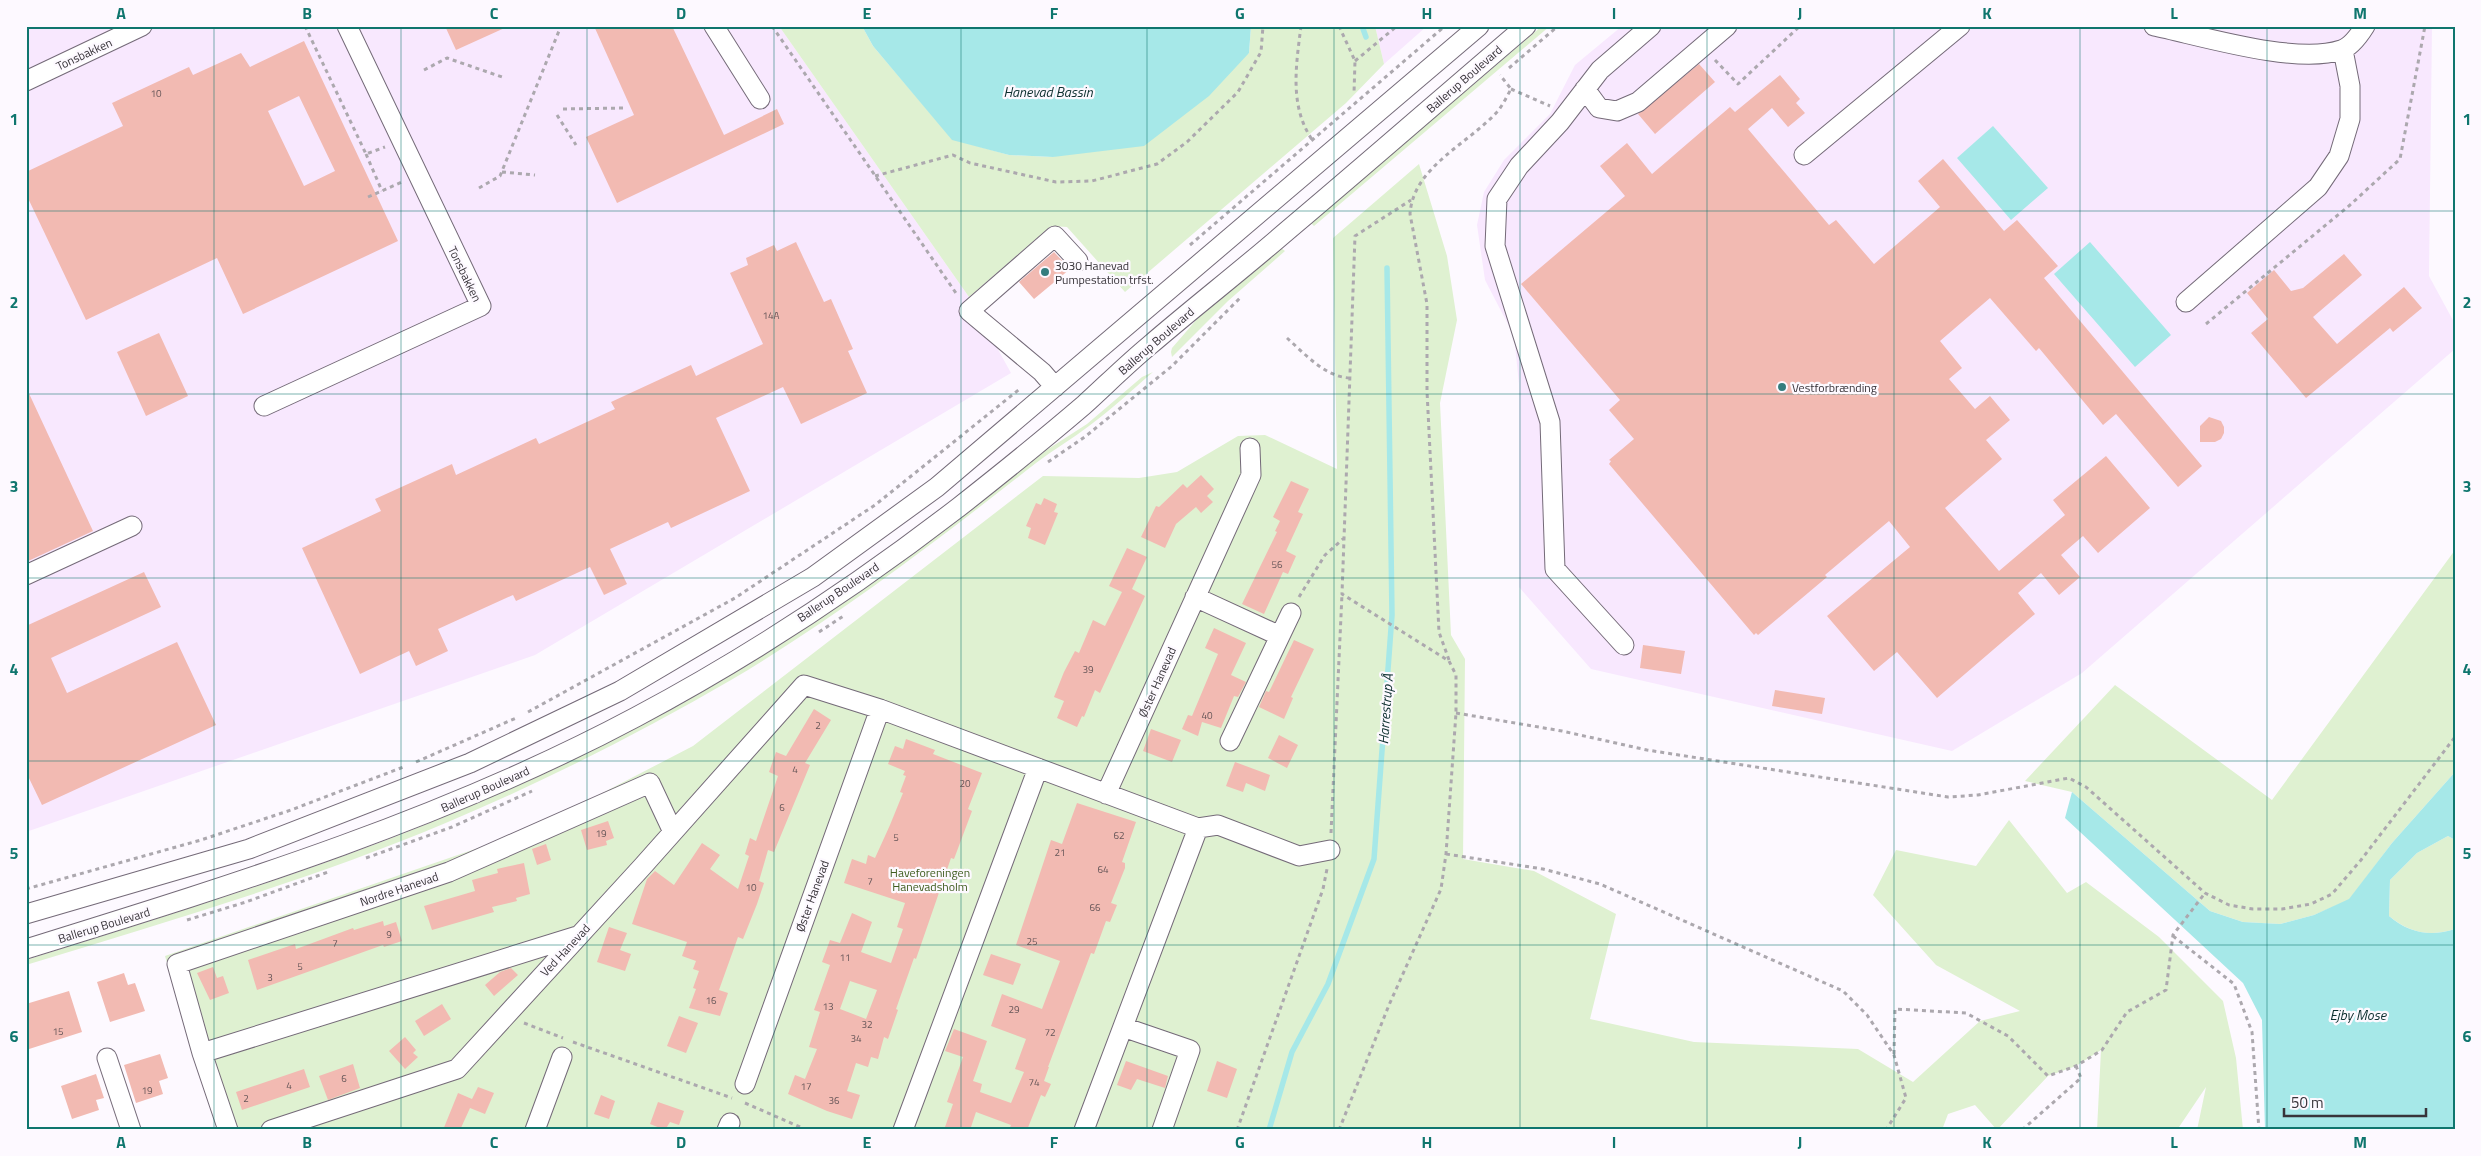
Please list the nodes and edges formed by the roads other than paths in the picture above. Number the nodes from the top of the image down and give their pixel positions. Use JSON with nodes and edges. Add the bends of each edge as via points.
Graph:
{"nodes":[{"id":1,"x":142,"y":26,"type":"edge"},
{"id":2,"x":347,"y":26,"type":"edge"},
{"id":3,"x":714,"y":26,"type":"edge"},
{"id":4,"x":1479,"y":26,"type":"edge"},
{"id":5,"x":1526,"y":26,"type":"edge"},
{"id":6,"x":1651,"y":26,"type":"edge"},
{"id":7,"x":1727,"y":26,"type":"edge"},
{"id":8,"x":1960,"y":26,"type":"edge"},
{"id":9,"x":2154,"y":26,"type":"edge"},
{"id":10,"x":2365,"y":26,"type":"edge"},
{"id":11,"x":2343,"y":50,"type":"junction"},
{"id":12,"x":26,"y":81,"type":"edge"},
{"id":13,"x":1585,"y":89,"type":"junction"},
{"id":14,"x":760,"y":99,"type":"dead end"},
{"id":15,"x":1804,"y":155,"type":"dead end"},
{"id":16,"x":1078,"y":261,"type":"dead end"},
{"id":17,"x":2186,"y":302,"type":"dead end"},
{"id":18,"x":1055,"y":387,"type":"junction"},
{"id":19,"x":264,"y":406,"type":"dead end"},
{"id":20,"x":1250,"y":448,"type":"dead end"},
{"id":21,"x":132,"y":526,"type":"dead end"},
{"id":22,"x":26,"y":575,"type":"edge"},
{"id":23,"x":1195,"y":598,"type":"junction"},
{"id":24,"x":1291,"y":613,"type":"road end"},
{"id":25,"x":1280,"y":636,"type":"junction"},
{"id":26,"x":1624,"y":645,"type":"dead end"},
{"id":27,"x":880,"y":709,"type":"junction"},
{"id":28,"x":1230,"y":741,"type":"dead end"},
{"id":29,"x":1038,"y":768,"type":"junction"},
{"id":30,"x":1106,"y":794,"type":"junction"},
{"id":31,"x":1198,"y":828,"type":"junction"},
{"id":32,"x":673,"y":832,"type":"junction"},
{"id":33,"x":1330,"y":850,"type":"road end"},
{"id":34,"x":26,"y":914,"type":"edge"},
{"id":35,"x":578,"y":936,"type":"junction"},
{"id":36,"x":26,"y":949,"type":"edge"},
{"id":37,"x":1125,"y":1021,"type":"junction"},
{"id":38,"x":202,"y":1053,"type":"junction"},
{"id":39,"x":107,"y":1058,"type":"dead end"},
{"id":40,"x":562,"y":1058,"type":"dead end"},
{"id":41,"x":745,"y":1084,"type":"dead end"},
{"id":42,"x":131,"y":1130,"type":"edge"},
{"id":43,"x":228,"y":1130,"type":"edge"},
{"id":44,"x":271,"y":1130,"type":"edge"},
{"id":45,"x":535,"y":1130,"type":"edge"},
{"id":46,"x":903,"y":1130,"type":"edge"},
{"id":47,"x":1084,"y":1130,"type":"edge"},
{"id":48,"x":1162,"y":1130,"type":"edge"}],
"edges":[{"from":1,"to":12,"type":"street","name":"Tonsbakken"},
{"from":2,"to":19,"type":"street","name":"Tonsbakken","via":[[481,306]]},
{"from":3,"to":14,"type":"street"},
{"from":4,"to":18,"type":"street"},
{"from":5,"to":36,"type":"street","name":"Ballerup Boulevard","via":[[1149,345],[1081,407],[956,508],[831,599],[703,679],[635,718],[491,788],[417,818],[257,877]]},
{"from":6,"to":13,"type":"street","via":[[1600,70]]},
{"from":7,"to":13,"type":"street","via":[[1638,102],[1617,111],[1599,108]]},
{"from":8,"to":15,"type":"street"},
{"from":9,"to":11,"type":"street","via":[[2276,52],[2302,54]]},
{"from":10,"to":11,"type":"street"},
{"from":11,"to":17,"type":"street","via":[[2350,86],[2350,119],[2339,156],[2318,187]]},
{"from":13,"to":26,"type":"street","via":[[1519,166],[1497,199],[1495,246],[1550,422],[1555,569]]},
{"from":16,"to":18,"type":"street","via":[[1055,236],[969,311],[1042,372]]},
{"from":18,"to":34,"type":"street","via":[[937,487],[813,577],[620,691],[470,764],[249,849]]},
{"from":20,"to":23,"type":"street","name":"Øster Hanevad","via":[[1251,475]]},
{"from":21,"to":22,"type":"street"},
{"from":23,"to":25,"type":"street"},
{"from":23,"to":30,"type":"street","name":"Øster Hanevad"},
{"from":24,"to":25,"type":"street"},
{"from":25,"to":28,"type":"street"},
{"from":27,"to":29,"type":"street"},
{"from":27,"to":32,"type":"street","name":"Ved Hanevad","via":[[804,685]]},
{"from":27,"to":41,"type":"street","name":"Øster Hanevad"},
{"from":29,"to":30,"type":"street"},
{"from":29,"to":46,"type":"street"},
{"from":30,"to":31,"type":"street"},
{"from":31,"to":33,"type":"street","via":[[1218,826],[1299,856]]},
{"from":31,"to":37,"type":"street"},
{"from":32,"to":35,"type":"street","name":"Ved Hanevad"},
{"from":32,"to":38,"type":"street","name":"Nordre Hanevad","via":[[650,783],[449,872],[177,964]]},
{"from":35,"to":38,"type":"street"},
{"from":35,"to":44,"type":"street","name":"Ved Hanevad","via":[[456,1069]]},
{"from":37,"to":47,"type":"street"},
{"from":37,"to":48,"type":"street","via":[[1190,1050]]},
{"from":38,"to":43,"type":"street","name":"Nordre Hanevad"},
{"from":39,"to":42,"type":"street"},
{"from":40,"to":45,"type":"street"}]}
